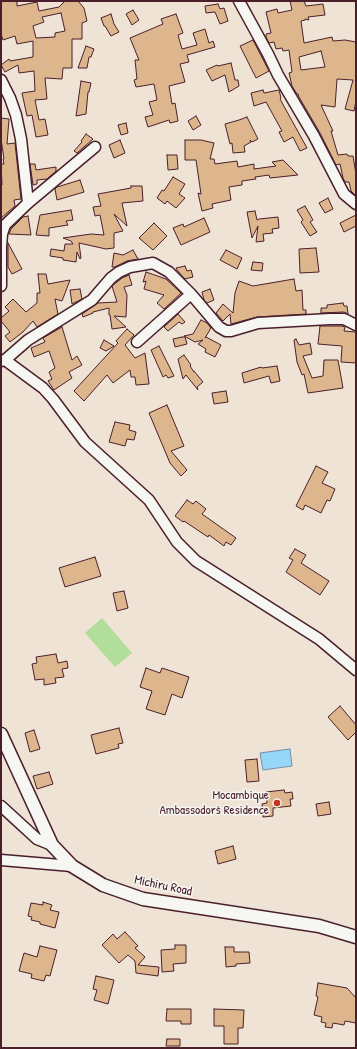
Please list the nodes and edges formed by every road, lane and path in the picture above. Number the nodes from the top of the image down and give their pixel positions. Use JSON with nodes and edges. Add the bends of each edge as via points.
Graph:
{"nodes":[{"id":1,"x":239,"y":1,"type":"edge"},
{"id":2,"x":1,"y":80,"type":"edge"},
{"id":3,"x":95,"y":147,"type":"dead end"},
{"id":4,"x":28,"y":203,"type":"junction"},
{"id":5,"x":356,"y":204,"type":"edge"},
{"id":6,"x":1,"y":286,"type":"edge"},
{"id":7,"x":191,"y":294,"type":"junction"},
{"id":8,"x":356,"y":325,"type":"edge"},
{"id":9,"x":137,"y":342,"type":"dead end"},
{"id":10,"x":3,"y":361,"type":"edge"},
{"id":11,"x":356,"y":670,"type":"edge"},
{"id":12,"x":1,"y":734,"type":"edge"},
{"id":13,"x":1,"y":806,"type":"edge"},
{"id":14,"x":52,"y":845,"type":"junction"},
{"id":15,"x":1,"y":860,"type":"edge"},
{"id":16,"x":72,"y":866,"type":"junction"},
{"id":17,"x":356,"y":937,"type":"edge"}],
"edges":[{"from":1,"to":5,"type":"street","via":[[344,194]]},
{"from":2,"to":4,"type":"street","via":[[16,115]]},
{"from":3,"to":4,"type":"street"},
{"from":4,"to":6,"type":"street","via":[[5,225],[2,234]]},
{"from":7,"to":8,"type":"street","via":[[218,327],[226,331],[258,323],[330,319],[344,319]]},
{"from":7,"to":9,"type":"street"},
{"from":7,"to":10,"type":"street","via":[[169,272],[153,262],[130,267],[110,278],[92,300],[28,340]]},
{"from":10,"to":11,"type":"street","via":[[43,388],[85,442],[149,500],[177,542],[196,561],[319,639]]},
{"from":12,"to":14,"type":"street","name":"Michiru Road"},
{"from":13,"to":14,"type":"street","via":[[37,839]]},
{"from":14,"to":16,"type":"street","name":"Michiru Road"},
{"from":15,"to":16,"type":"street"},
{"from":16,"to":17,"type":"street","name":"Michiru Road","via":[[103,885],[143,899],[319,926]]}]}
